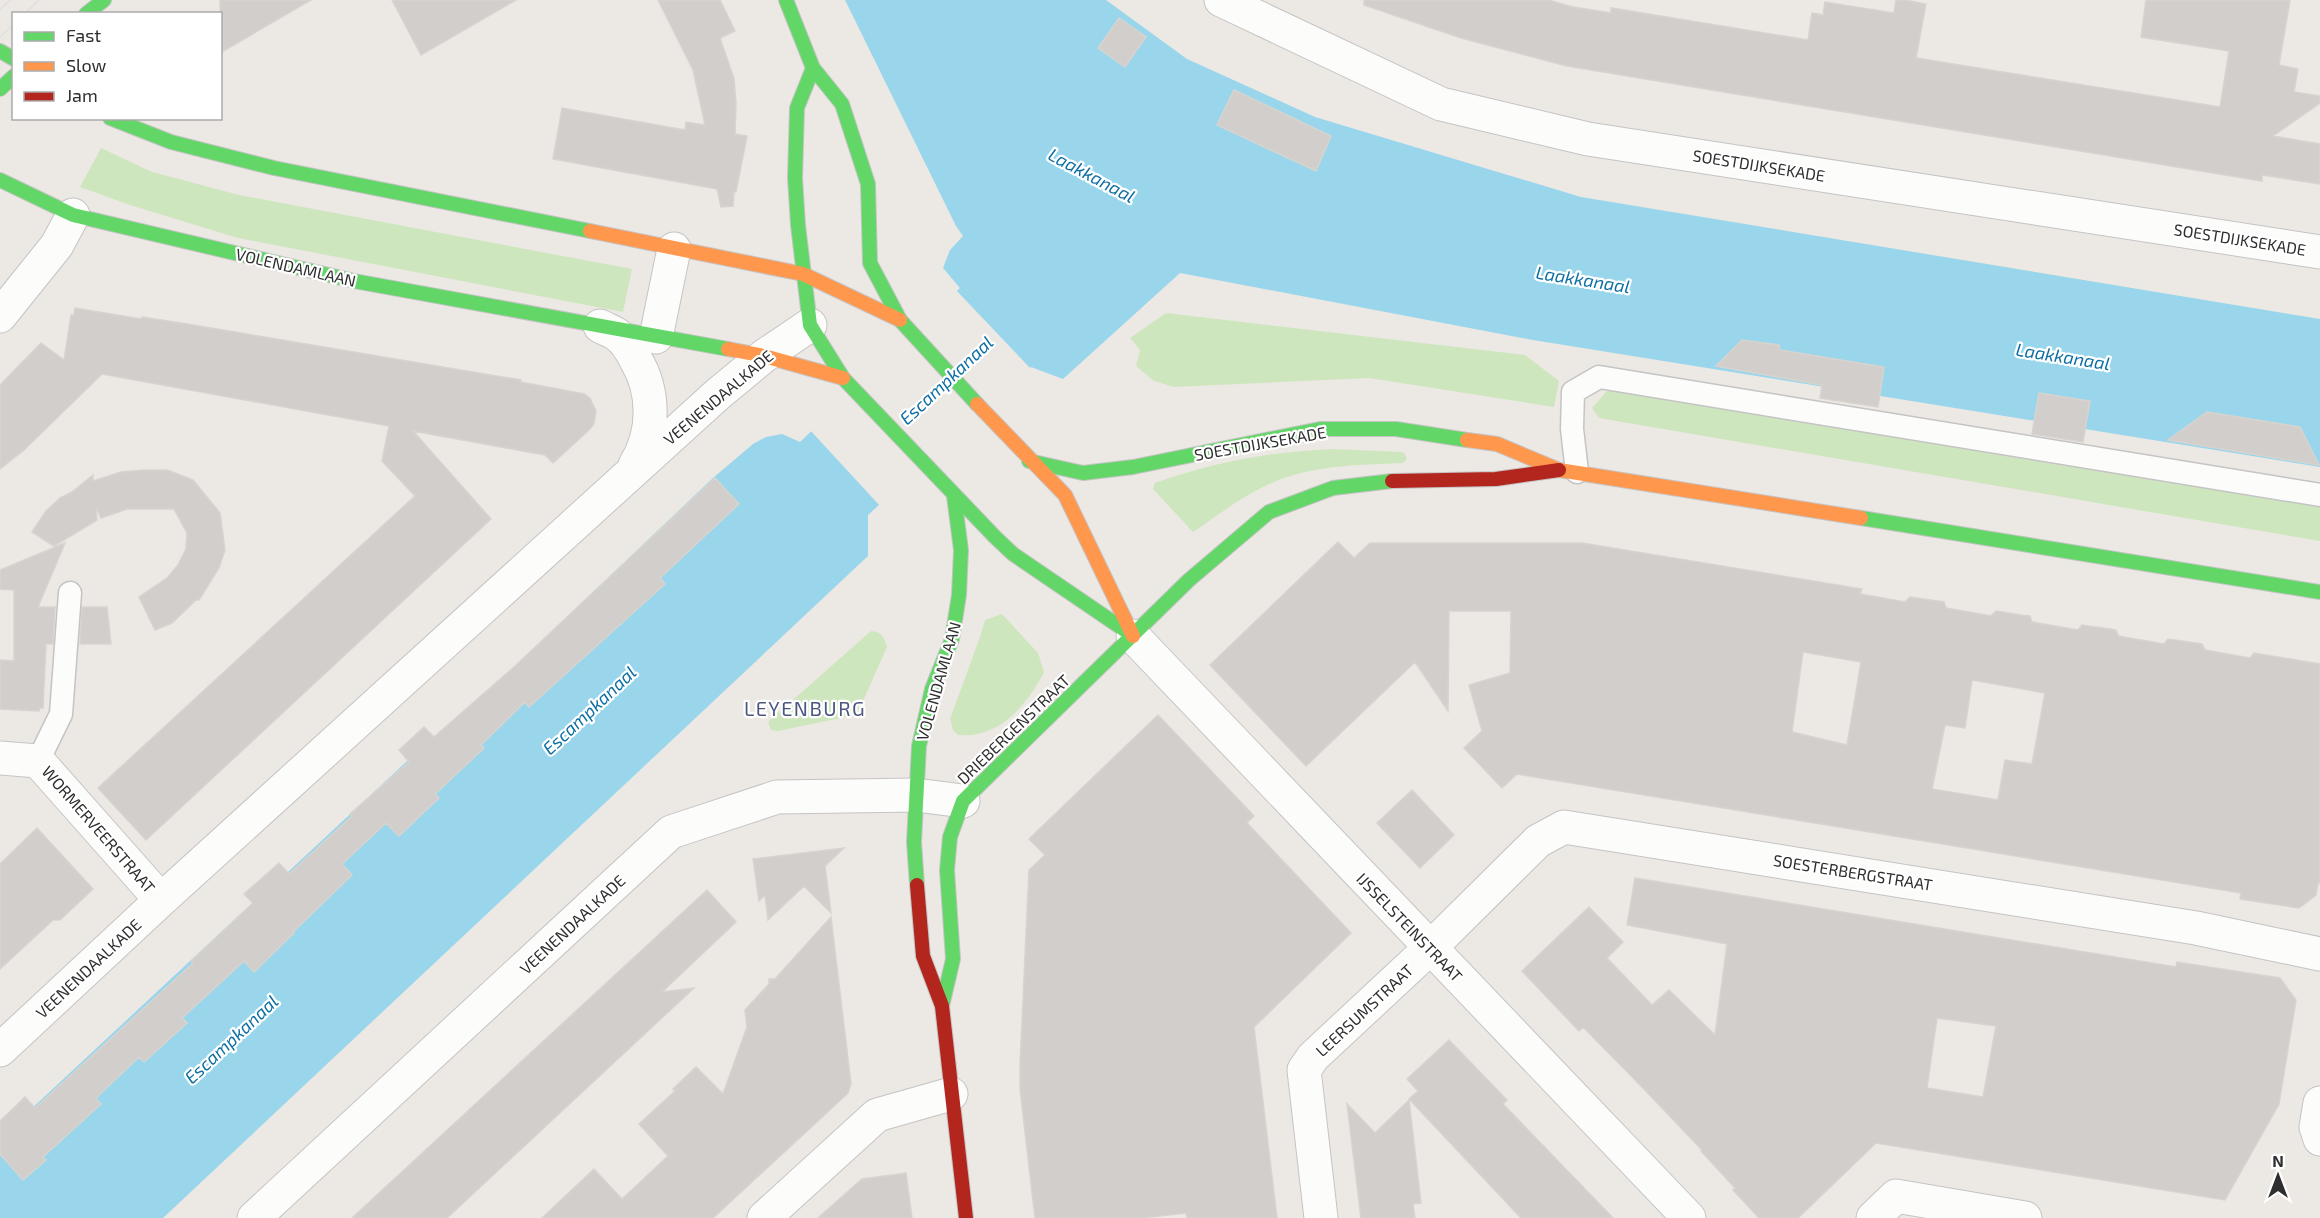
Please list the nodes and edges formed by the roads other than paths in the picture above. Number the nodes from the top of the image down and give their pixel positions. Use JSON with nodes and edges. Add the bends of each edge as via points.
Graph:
{"nodes":[{"id":1,"x":104,"y":0,"type":"edge"},
{"id":2,"x":786,"y":0,"type":"edge"},
{"id":3,"x":1221,"y":0,"type":"edge"},
{"id":4,"x":89,"y":12,"type":"edge"},
{"id":5,"x":813,"y":68,"type":"junction"},
{"id":6,"x":12,"y":78,"type":"edge"},
{"id":7,"x":0,"y":89,"type":"edge"},
{"id":8,"x":115,"y":120,"type":"edge"},
{"id":9,"x":0,"y":180,"type":"edge"},
{"id":10,"x":73,"y":215,"type":"junction"},
{"id":11,"x":674,"y":249,"type":"junction"},
{"id":12,"x":2320,"y":252,"type":"edge"},
{"id":13,"x":803,"y":274,"type":"junction"},
{"id":14,"x":0,"y":316,"type":"edge"},
{"id":15,"x":904,"y":324,"type":"junction"},
{"id":16,"x":810,"y":325,"type":"junction"},
{"id":17,"x":600,"y":326,"type":"junction"},
{"id":18,"x":656,"y":337,"type":"junction"},
{"id":19,"x":765,"y":356,"type":"junction"},
{"id":20,"x":647,"y":378,"type":"joint"},
{"id":21,"x":846,"y":382,"type":"junction"},
{"id":22,"x":1029,"y":461,"type":"junction"},
{"id":23,"x":1568,"y":471,"type":"junction"},
{"id":24,"x":629,"y":474,"type":"junction"},
{"id":25,"x":2320,"y":495,"type":"edge"},
{"id":26,"x":954,"y":496,"type":"junction"},
{"id":27,"x":2320,"y":592,"type":"edge"},
{"id":28,"x":70,"y":594,"type":"dead end"},
{"id":29,"x":1133,"y":636,"type":"junction"},
{"id":30,"x":0,"y":758,"type":"edge"},
{"id":31,"x":38,"y":761,"type":"junction"},
{"id":32,"x":916,"y":795,"type":"junction"},
{"id":33,"x":963,"y":801,"type":"junction"},
{"id":34,"x":161,"y":900,"type":"junction"},
{"id":35,"x":1430,"y":948,"type":"junction"},
{"id":36,"x":2320,"y":954,"type":"edge"},
{"id":37,"x":942,"y":1006,"type":"junction"},
{"id":38,"x":0,"y":1050,"type":"edge"},
{"id":39,"x":951,"y":1094,"type":"junction"},
{"id":40,"x":2320,"y":1103,"type":"edge"},
{"id":41,"x":2320,"y":1139,"type":"edge"},
{"id":42,"x":254,"y":1218,"type":"edge"},
{"id":43,"x":764,"y":1218,"type":"edge"},
{"id":44,"x":966,"y":1218,"type":"edge"},
{"id":45,"x":1321,"y":1218,"type":"edge"},
{"id":46,"x":1689,"y":1218,"type":"edge"},
{"id":47,"x":1873,"y":1218,"type":"edge"},
{"id":48,"x":2025,"y":1218,"type":"edge"}],
"edges":[{"from":1,"to":4,"type":"street"},
{"from":2,"to":5,"type":"street"},
{"from":3,"to":12,"type":"street","name":"SOESTDIJKSEKADE","via":[[1441,104],[1588,139]]},
{"from":5,"to":13,"type":"street","via":[[796,108],[795,178]]},
{"from":5,"to":15,"type":"street","via":[[842,104],[868,184],[870,263]]},
{"from":6,"to":7,"type":"street"},
{"from":8,"to":11,"type":"street","via":[[171,142],[274,168]]},
{"from":9,"to":10,"type":"street","name":"VOLENDAMLAAN"},
{"from":10,"to":14,"type":"street","via":[[57,245]]},
{"from":10,"to":17,"type":"street","name":"VOLENDAMLAAN","via":[[354,281]]},
{"from":11,"to":13,"type":"street"},
{"from":11,"to":18,"type":"street"},
{"from":13,"to":15,"type":"street"},
{"from":13,"to":16,"type":"street"},
{"from":15,"to":22,"type":"street"},
{"from":16,"to":19,"type":"street","name":"VEENENDAALKADE"},
{"from":16,"to":21,"type":"street"},
{"from":17,"to":18,"type":"street","name":"VOLENDAMLAAN"},
{"from":17,"to":20,"type":"street","name":"VOLENDAMLAAN","via":[[617,335],[629,348]]},
{"from":18,"to":19,"type":"street","name":"VOLENDAMLAAN"},
{"from":19,"to":21,"type":"street","name":"VOLENDAMLAAN"},
{"from":19,"to":24,"type":"street","name":"VEENENDAALKADE"},
{"from":20,"to":24,"type":"street","name":"VEENENDAALKADE","via":[[649,431]]},
{"from":21,"to":26,"type":"street"},
{"from":22,"to":23,"type":"street","name":"SOESTDIJKSEKADE","via":[[1083,473],[1320,429],[1396,429],[1497,444]]},
{"from":22,"to":29,"type":"street","via":[[1065,495]]},
{"from":23,"to":25,"type":"lane","via":[[1573,392],[1599,377]]},
{"from":23,"to":27,"type":"street","name":"SOESTDIJKSEKADE"},
{"from":23,"to":29,"type":"street","name":"SOESTDIJKSEKADE","via":[[1496,479],[1402,480],[1333,488],[1269,512],[1189,580]]},
{"from":24,"to":34,"type":"street","name":"VEENENDAALKADE"},
{"from":26,"to":29,"type":"street","via":[[1013,555]]},
{"from":26,"to":32,"type":"street","name":"VOLENDAMLAAN","via":[[961,549],[959,595],[952,639],[932,689],[919,746]]},
{"from":28,"to":31,"type":"lane","via":[[61,714]]},
{"from":29,"to":33,"type":"street","name":"DRIEBERGENSTRAAT"},
{"from":29,"to":35,"type":"street","name":"IJSSELSTEINSTRAAT"},
{"from":30,"to":31,"type":"street","name":"WORMERVEERSTRAAT"},
{"from":31,"to":34,"type":"street","name":"WORMERVEERSTRAAT"},
{"from":32,"to":33,"type":"street","name":"VEENENDAALKADE"},
{"from":32,"to":37,"type":"street","name":"DRIEBERGENSTRAAT","via":[[914,842],[923,956]]},
{"from":32,"to":42,"type":"street","name":"VEENENDAALKADE","via":[[777,796],[671,832]]},
{"from":33,"to":37,"type":"street","name":"DRIEBERGENSTRAAT","via":[[950,837],[947,870],[953,959]]},
{"from":34,"to":38,"type":"street","name":"VEENENDAALKADE"},
{"from":35,"to":36,"type":"street","name":"SOESTERBERGSTRAAT","via":[[1538,841],[1564,827],[2196,928]]},
{"from":35,"to":45,"type":"street","name":"LEERSUMSTRAAT","via":[[1313,1057],[1304,1070]]},
{"from":35,"to":46,"type":"street","name":"IJSSELSTEINSTRAAT"},
{"from":37,"to":39,"type":"street","name":"DRIEBERGENSTRAAT"},
{"from":39,"to":43,"type":"street","via":[[877,1115]]},
{"from":39,"to":44,"type":"street","name":"DRIEBERGENSTRAAT"},
{"from":40,"to":41,"type":"street","via":[[2316,1126]]},
{"from":47,"to":48,"type":"street","via":[[1896,1196]]}]}
